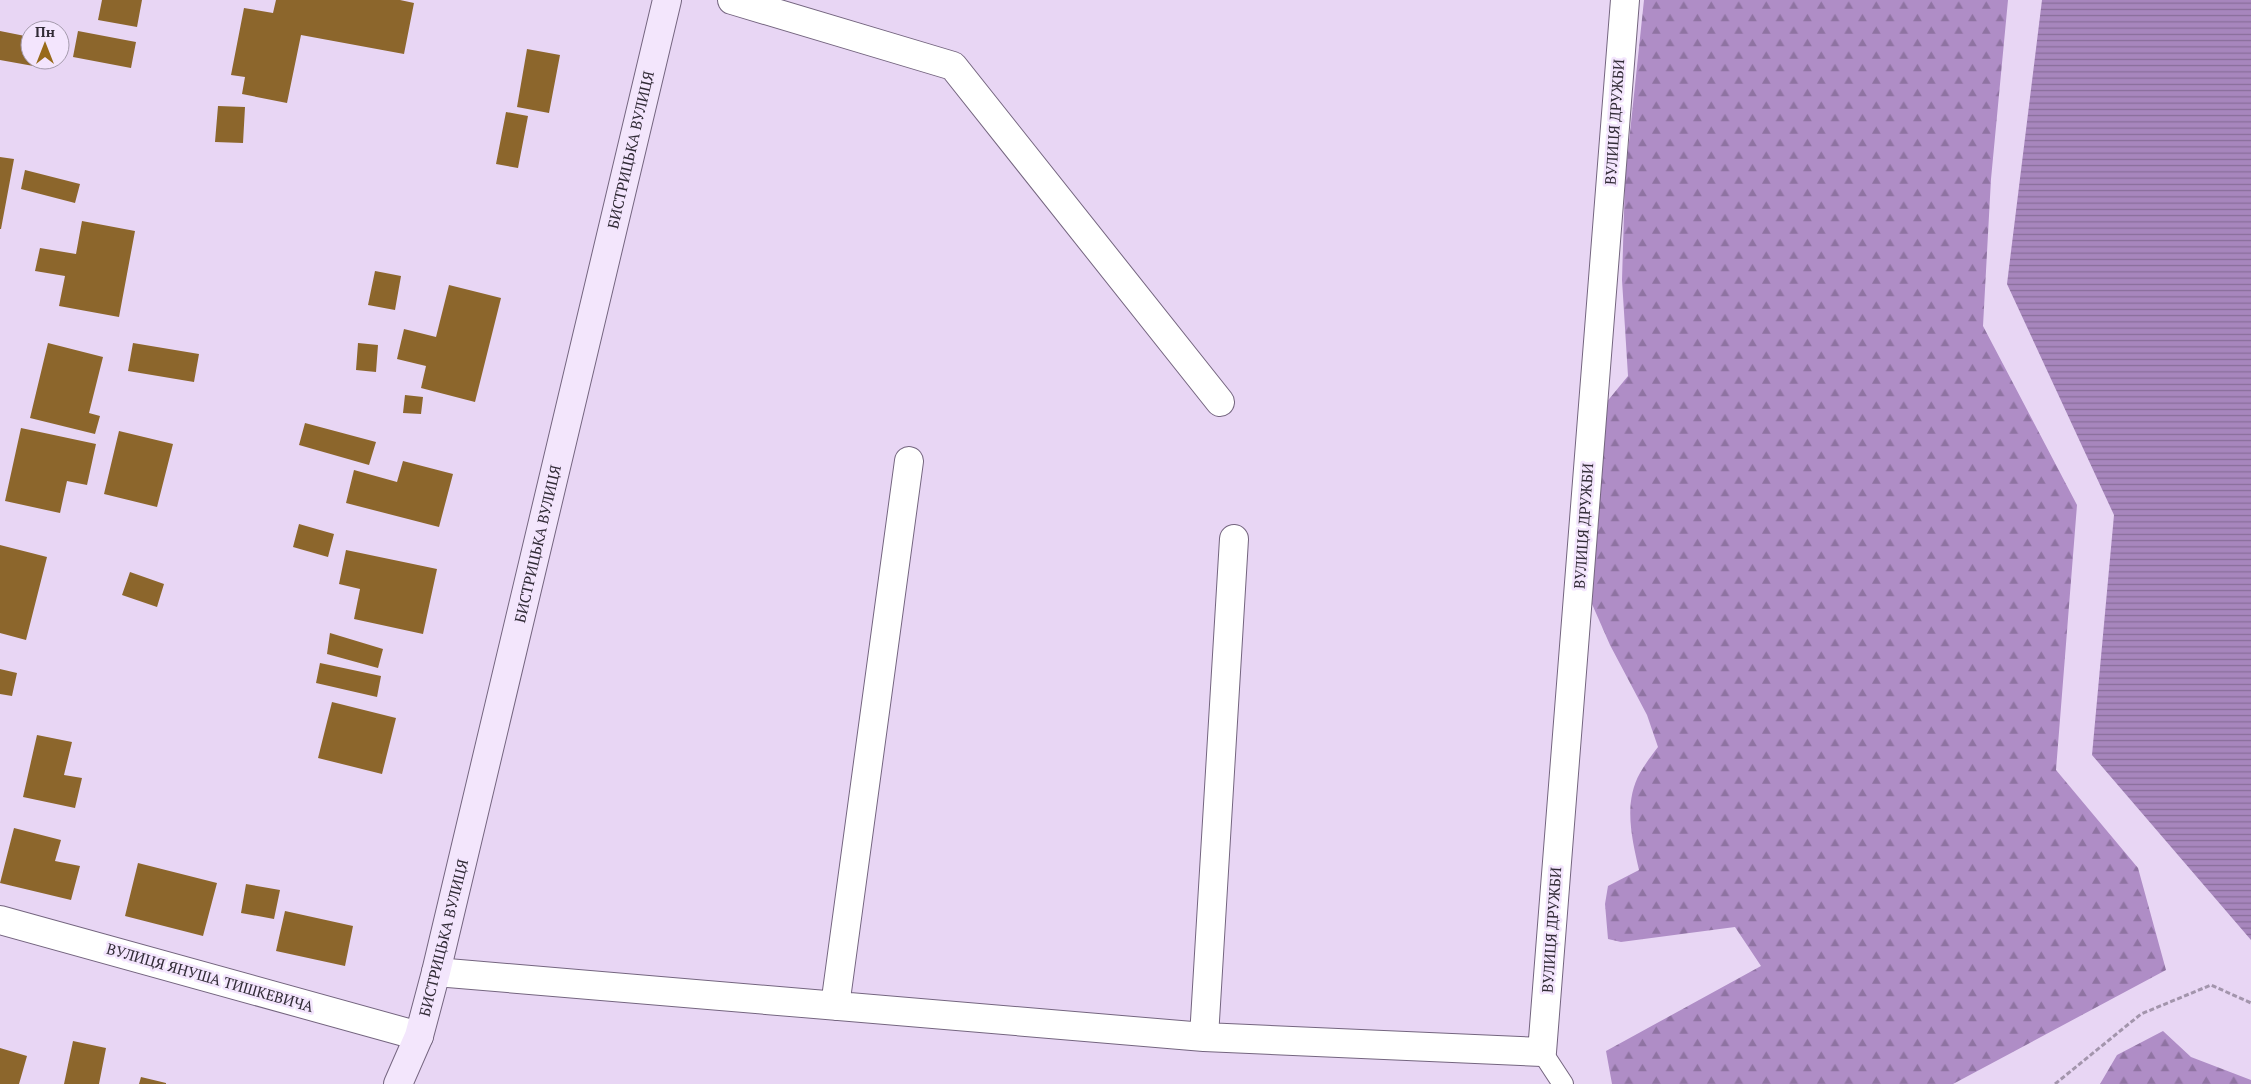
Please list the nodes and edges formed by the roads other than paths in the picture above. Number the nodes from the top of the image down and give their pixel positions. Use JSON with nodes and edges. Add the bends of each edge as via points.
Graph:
{"nodes":[{"id":1,"x":666,"y":0,"type":"edge"},
{"id":2,"x":732,"y":0,"type":"edge"},
{"id":3,"x":1625,"y":0,"type":"edge"},
{"id":4,"x":1220,"y":402,"type":"dead end"},
{"id":5,"x":909,"y":461,"type":"dead end"},
{"id":6,"x":1234,"y":539,"type":"dead end"},
{"id":7,"x":0,"y":920,"type":"edge"},
{"id":8,"x":436,"y":972,"type":"junction"},
{"id":9,"x":835,"y":1006,"type":"junction"},
{"id":10,"x":420,"y":1036,"type":"junction"},
{"id":11,"x":1204,"y":1037,"type":"junction"},
{"id":12,"x":1542,"y":1052,"type":"junction"},
{"id":13,"x":398,"y":1084,"type":"edge"},
{"id":14,"x":1563,"y":1084,"type":"edge"}],
"edges":[{"from":1,"to":8,"type":"street","name":"БИСТРИЦЬКА ВУЛИЦЯ"},
{"from":2,"to":4,"type":"street","via":[[953,66]]},
{"from":3,"to":12,"type":"street","name":"ВУЛИЦЯ ДРУЖБИ"},
{"from":5,"to":9,"type":"street"},
{"from":6,"to":11,"type":"street"},
{"from":7,"to":10,"type":"street","name":"ВУЛИЦЯ ЯНУША ТИШКЕВИЧА"},
{"from":8,"to":9,"type":"street"},
{"from":8,"to":10,"type":"street","name":"БИСТРИЦЬКА ВУЛИЦЯ"},
{"from":9,"to":11,"type":"street"},
{"from":10,"to":13,"type":"street","name":"БИСТРИЦЬКА ВУЛИЦЯ"},
{"from":11,"to":12,"type":"street"},
{"from":12,"to":14,"type":"lane"}]}
